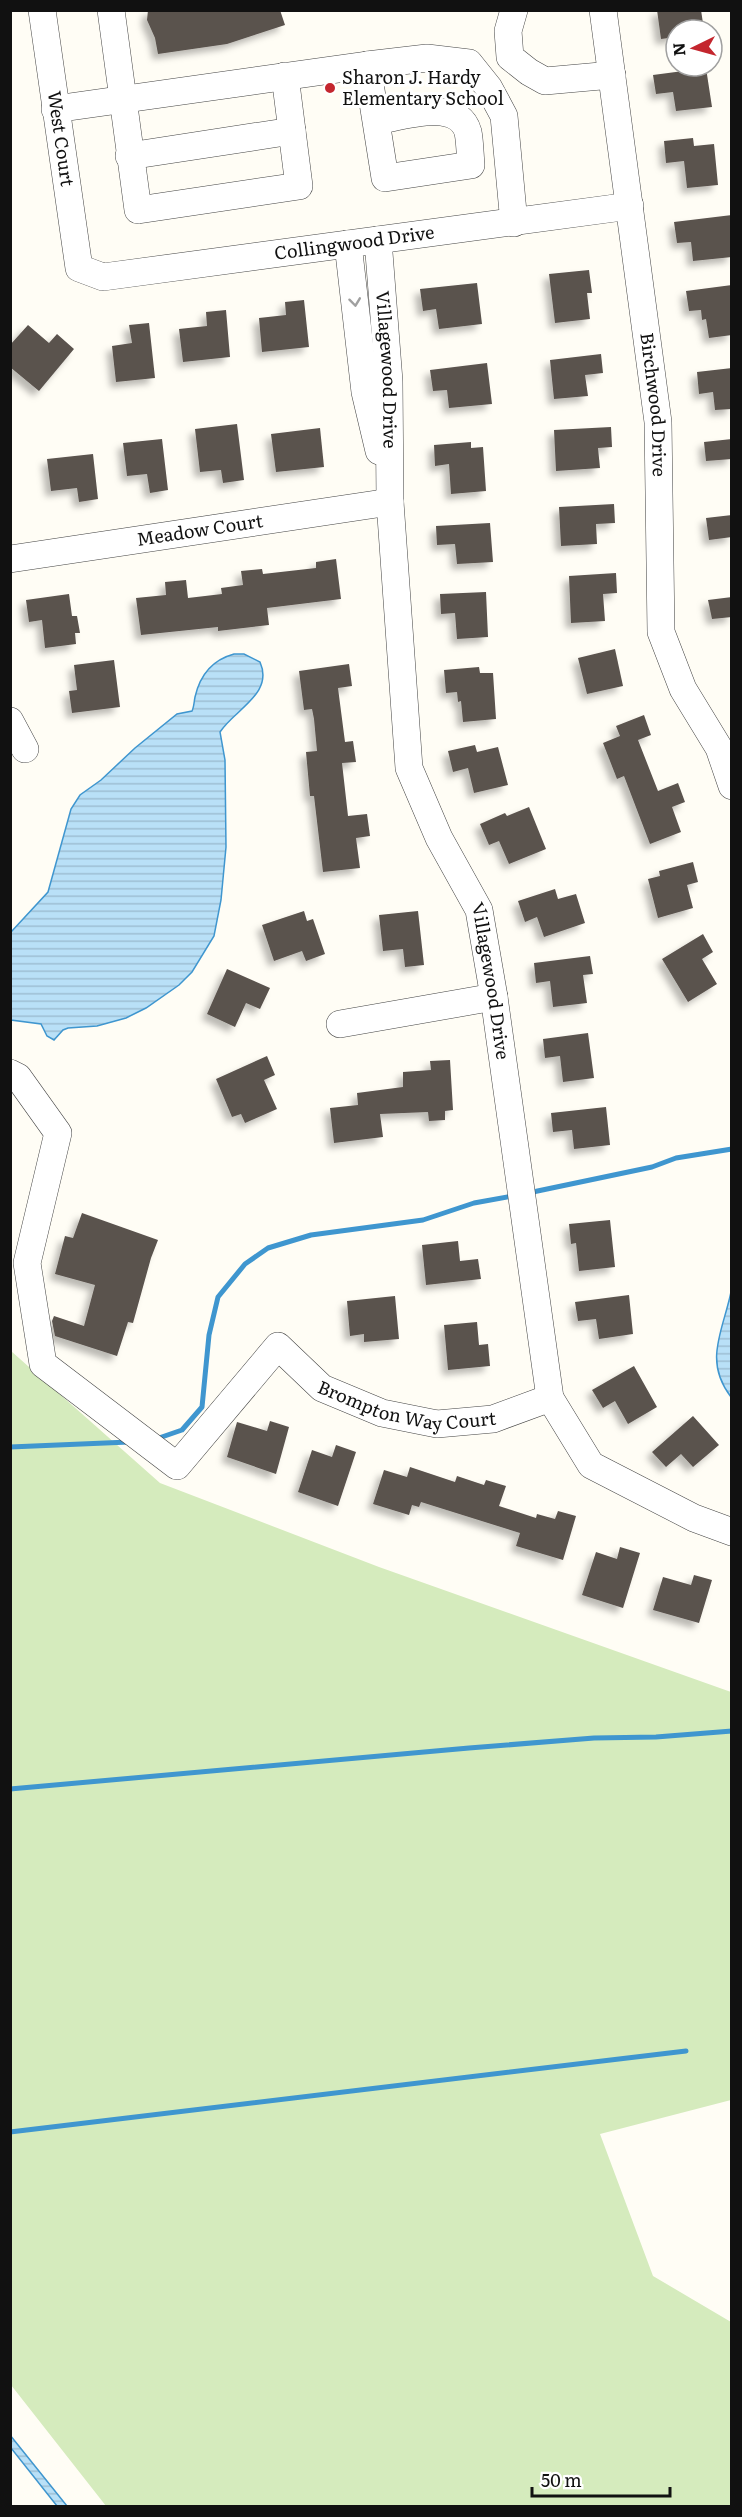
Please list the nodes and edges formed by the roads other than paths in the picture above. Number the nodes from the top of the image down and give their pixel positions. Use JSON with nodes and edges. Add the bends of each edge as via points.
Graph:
{"nodes":[{"id":1,"x":42,"y":10,"type":"edge"},
{"id":2,"x":111,"y":10,"type":"edge"},
{"id":3,"x":514,"y":10,"type":"edge"},
{"id":4,"x":603,"y":10,"type":"edge"},
{"id":5,"x":367,"y":64,"type":"junction"},
{"id":6,"x":612,"y":75,"type":"junction"},
{"id":7,"x":285,"y":76,"type":"junction"},
{"id":8,"x":122,"y":98,"type":"junction"},
{"id":9,"x":55,"y":109,"type":"junction"},
{"id":10,"x":376,"y":121,"type":"dead end"},
{"id":11,"x":292,"y":131,"type":"junction"},
{"id":12,"x":129,"y":156,"type":"junction"},
{"id":13,"x":630,"y":206,"type":"junction"},
{"id":14,"x":514,"y":223,"type":"junction"},
{"id":15,"x":378,"y":240,"type":"junction"},
{"id":16,"x":348,"y":244,"type":"junction"},
{"id":17,"x":79,"y":268,"type":"joint"},
{"id":18,"x":390,"y":501,"type":"junction"},
{"id":19,"x":10,"y":559,"type":"edge"},
{"id":20,"x":10,"y":721,"type":"edge"},
{"id":21,"x":25,"y":749,"type":"dead end"},
{"id":22,"x":732,"y":786,"type":"edge"},
{"id":23,"x":494,"y":997,"type":"junction"},
{"id":24,"x":340,"y":1024,"type":"dead end"},
{"id":25,"x":10,"y":1073,"type":"edge"},
{"id":26,"x":550,"y":1398,"type":"junction"},
{"id":27,"x":732,"y":1532,"type":"edge"}],
"edges":[{"from":1,"to":9,"type":"street","name":"West Court"},
{"from":2,"to":8,"type":"street"},
{"from":3,"to":6,"type":"street","via":[[508,31],[510,57],[529,72],[545,81]]},
{"from":4,"to":6,"type":"street","name":"Birchwood Drive"},
{"from":5,"to":7,"type":"street"},
{"from":5,"to":10,"type":"street"},
{"from":5,"to":14,"type":"street","via":[[427,58],[469,63],[504,116]]},
{"from":6,"to":13,"type":"street","name":"Birchwood Drive"},
{"from":7,"to":8,"type":"street"},
{"from":7,"to":11,"type":"street"},
{"from":8,"to":9,"type":"street"},
{"from":8,"to":12,"type":"street"},
{"from":9,"to":17,"type":"street","name":"West Court"},
{"from":11,"to":12,"type":"street"},
{"from":11,"to":12,"type":"street","via":[[299,186],[287,188],[138,210]]},
{"from":13,"to":14,"type":"street","name":"Collingwood Drive"},
{"from":13,"to":22,"type":"street","name":"Birchwood Drive","via":[[658,422],[662,632],[683,689],[719,748]]},
{"from":14,"to":15,"type":"street","name":"Collingwood Drive"},
{"from":15,"to":16,"type":"street","name":"Collingwood Drive"},
{"from":15,"to":18,"type":"street","name":"Villagewood Drive","via":[[389,381]]},
{"from":16,"to":17,"type":"street","name":"Collingwood Drive","via":[[103,277]]},
{"from":16,"to":18,"type":"street","name":"Villagewood Drive","one_way":true,"via":[[365,392]]},
{"from":18,"to":19,"type":"street","name":"Meadow Court"},
{"from":18,"to":23,"type":"street","name":"Villagewood Drive","via":[[409,768],[440,838],[479,910]]},
{"from":20,"to":21,"type":"street"},
{"from":23,"to":24,"type":"street"},
{"from":23,"to":26,"type":"street","name":"Villagewood Drive"},
{"from":25,"to":26,"type":"street","name":"Brompton Way Court","via":[[18,1077],[58,1132],[27,1263],[43,1364],[177,1466],[278,1346],[322,1388],[382,1413],[437,1424],[493,1419]]},
{"from":26,"to":27,"type":"street","name":"Villagewood Drive","via":[[591,1465],[694,1518]]}]}
